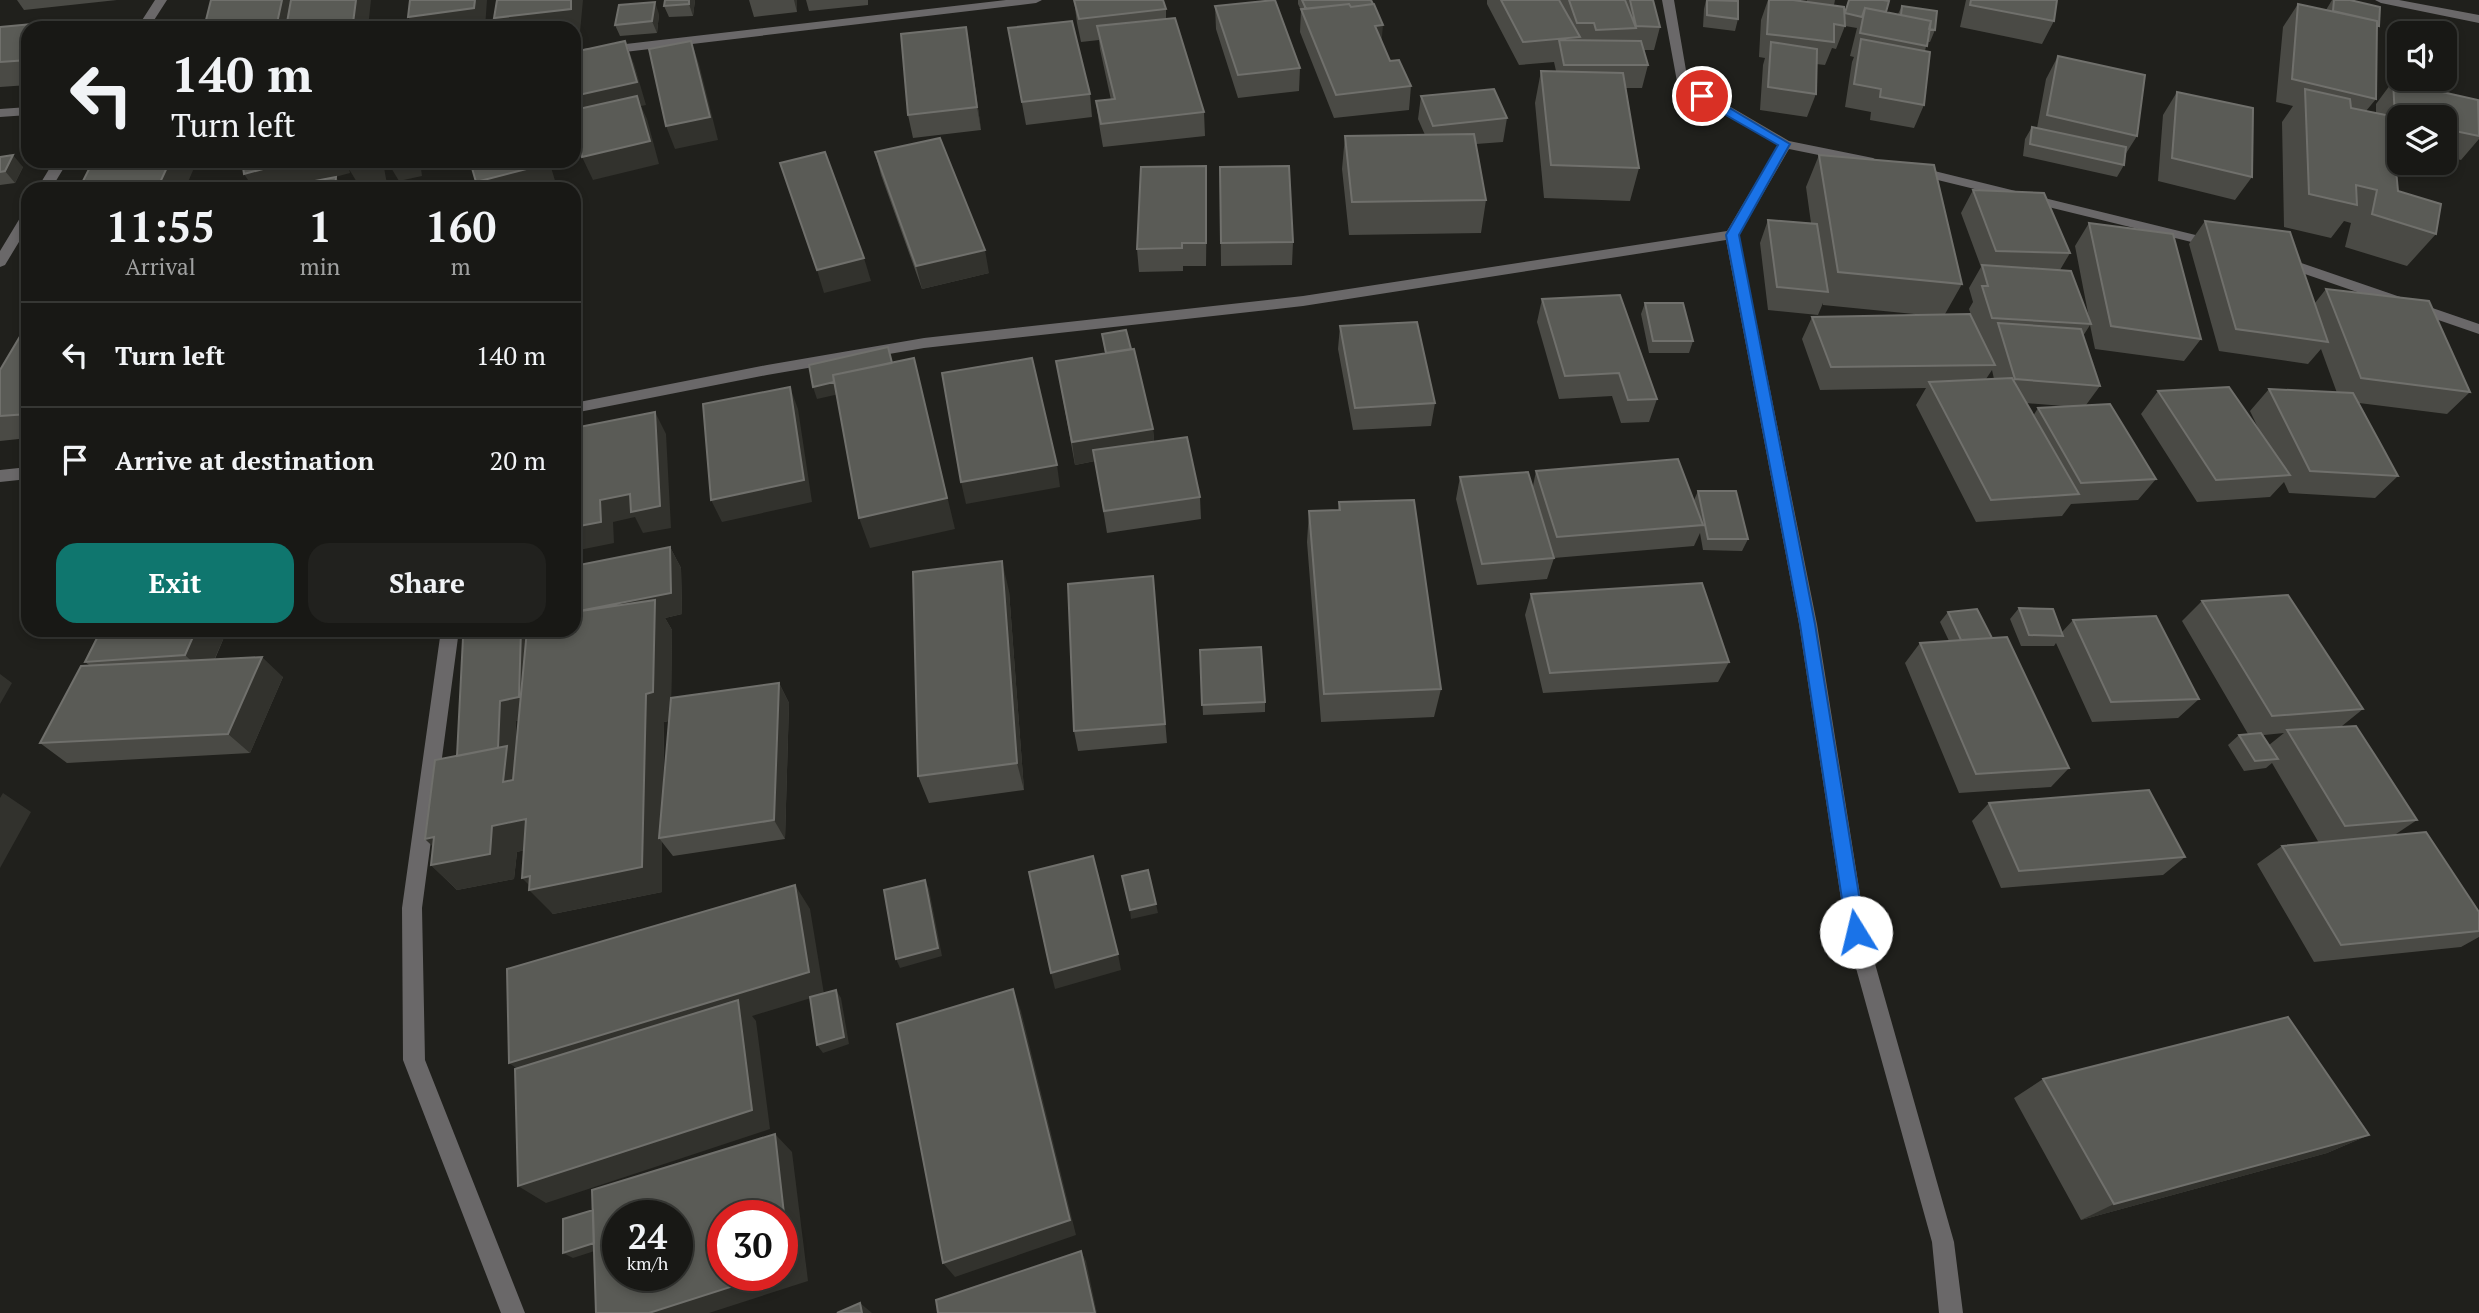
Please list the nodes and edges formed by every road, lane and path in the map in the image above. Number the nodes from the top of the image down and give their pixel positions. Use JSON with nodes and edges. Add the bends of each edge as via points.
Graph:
{"nodes":[{"id":1,"x":160,"y":0,"type":"edge"},
{"id":2,"x":1036,"y":0,"type":"edge"},
{"id":3,"x":1668,"y":0,"type":"edge"},
{"id":4,"x":2381,"y":0,"type":"edge"},
{"id":5,"x":2479,"y":19,"type":"edge"},
{"id":6,"x":147,"y":21,"type":"edge"},
{"id":7,"x":581,"y":53,"type":"edge"},
{"id":8,"x":21,"y":111,"type":"edge"},
{"id":9,"x":0,"y":113,"type":"edge"},
{"id":10,"x":1784,"y":144,"type":"junction"},
{"id":11,"x":21,"y":227,"type":"edge"},
{"id":12,"x":1732,"y":235,"type":"junction"},
{"id":13,"x":2225,"y":246,"type":"edge"},
{"id":14,"x":2264,"y":256,"type":"edge"},
{"id":15,"x":0,"y":262,"type":"edge"},
{"id":16,"x":2479,"y":330,"type":"edge"},
{"id":17,"x":581,"y":407,"type":"edge"},
{"id":18,"x":21,"y":474,"type":"edge"},
{"id":19,"x":0,"y":475,"type":"edge"},
{"id":20,"x":449,"y":637,"type":"edge"},
{"id":21,"x":513,"y":1313,"type":"edge"},
{"id":22,"x":1951,"y":1313,"type":"edge"}],
"edges":[{"from":1,"to":6,"type":"street"},
{"from":2,"to":7,"type":"street"},
{"from":3,"to":10,"type":"street","via":[[1682,85]]},
{"from":4,"to":5,"type":"street"},
{"from":8,"to":9,"type":"street"},
{"from":10,"to":12,"type":"street"},
{"from":10,"to":13,"type":"street"},
{"from":11,"to":15,"type":"street"},
{"from":12,"to":17,"type":"street","via":[[1303,301],[924,343]]},
{"from":12,"to":22,"type":"street","via":[[1808,624],[1856,932],[1943,1242]]},
{"from":14,"to":16,"type":"street"},
{"from":18,"to":19,"type":"street"},
{"from":20,"to":21,"type":"street","via":[[412,908],[414,1060]]}]}
